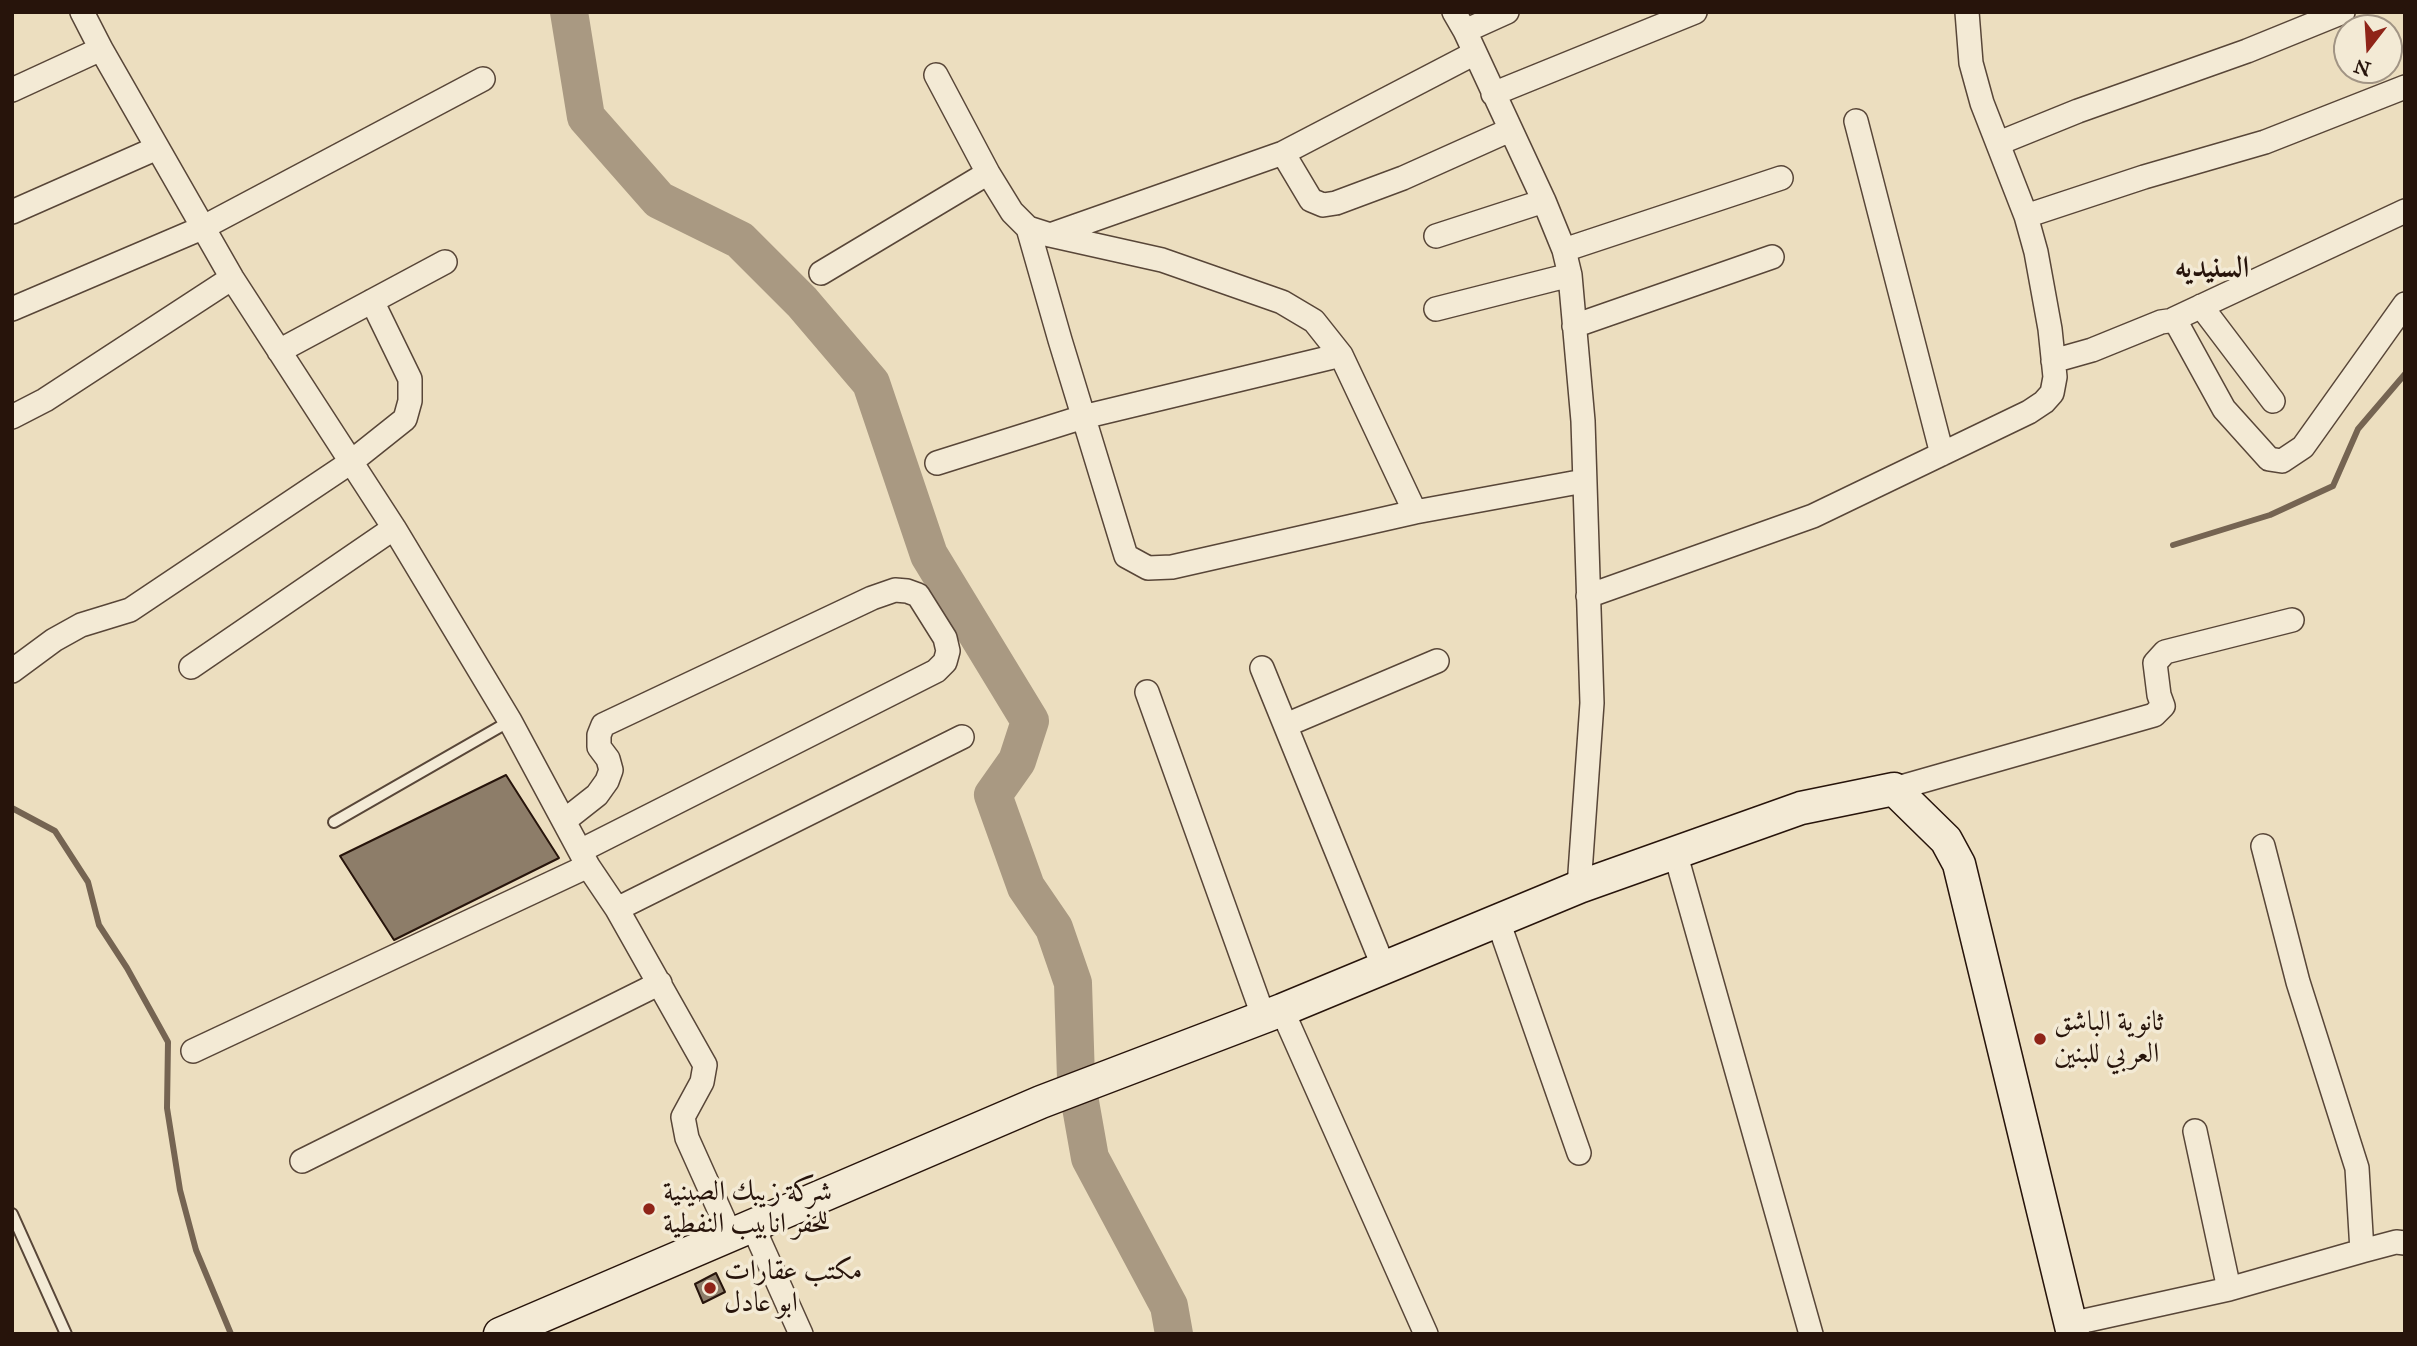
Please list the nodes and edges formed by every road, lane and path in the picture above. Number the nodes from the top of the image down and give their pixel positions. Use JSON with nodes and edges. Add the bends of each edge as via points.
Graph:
{"nodes":[{"id":1,"x":82,"y":12,"type":"edge"},
{"id":2,"x":1507,"y":12,"type":"edge"},
{"id":3,"x":1695,"y":12,"type":"edge"},
{"id":4,"x":1966,"y":12,"type":"edge"},
{"id":5,"x":2343,"y":12,"type":"edge"},
{"id":6,"x":1460,"y":21,"type":"edge"},
{"id":7,"x":101,"y":49,"type":"junction"},
{"id":8,"x":1475,"y":53,"type":"junction"},
{"id":9,"x":936,"y":75,"type":"dead end"},
{"id":10,"x":483,"y":79,"type":"dead end"},
{"id":11,"x":2405,"y":87,"type":"edge"},
{"id":12,"x":12,"y":90,"type":"edge"},
{"id":13,"x":1493,"y":94,"type":"junction"},
{"id":14,"x":1856,"y":121,"type":"dead end"},
{"id":15,"x":1510,"y":130,"type":"junction"},
{"id":16,"x":1999,"y":143,"type":"junction"},
{"id":17,"x":157,"y":148,"type":"junction"},
{"id":18,"x":1283,"y":153,"type":"junction"},
{"id":19,"x":988,"y":173,"type":"junction"},
{"id":20,"x":1781,"y":178,"type":"dead end"},
{"id":21,"x":1545,"y":201,"type":"junction"},
{"id":22,"x":2405,"y":211,"type":"edge"},
{"id":23,"x":12,"y":212,"type":"edge"},
{"id":24,"x":2026,"y":215,"type":"junction"},
{"id":25,"x":202,"y":228,"type":"junction"},
{"id":26,"x":1039,"y":232,"type":"junction"},
{"id":27,"x":1436,"y":236,"type":"dead end"},
{"id":28,"x":1564,"y":250,"type":"junction"},
{"id":29,"x":1772,"y":257,"type":"dead end"},
{"id":30,"x":445,"y":262,"type":"dead end"},
{"id":31,"x":821,"y":273,"type":"dead end"},
{"id":32,"x":1570,"y":275,"type":"junction"},
{"id":33,"x":232,"y":278,"type":"junction"},
{"id":34,"x":372,"y":301,"type":"junction"},
{"id":35,"x":2405,"y":304,"type":"edge"},
{"id":36,"x":2201,"y":306,"type":"junction"},
{"id":37,"x":12,"y":309,"type":"edge"},
{"id":38,"x":1436,"y":309,"type":"dead end"},
{"id":39,"x":2174,"y":319,"type":"junction"},
{"id":40,"x":1574,"y":326,"type":"junction"},
{"id":41,"x":279,"y":351,"type":"junction"},
{"id":42,"x":1341,"y":355,"type":"junction"},
{"id":43,"x":2053,"y":361,"type":"junction"},
{"id":44,"x":2273,"y":401,"type":"dead end"},
{"id":45,"x":12,"y":417,"type":"edge"},
{"id":46,"x":1083,"y":417,"type":"junction"},
{"id":47,"x":1942,"y":454,"type":"junction"},
{"id":48,"x":351,"y":461,"type":"junction"},
{"id":49,"x":937,"y":463,"type":"dead end"},
{"id":50,"x":1584,"y":481,"type":"junction"},
{"id":51,"x":1415,"y":512,"type":"junction"},
{"id":52,"x":394,"y":528,"type":"junction"},
{"id":53,"x":1588,"y":596,"type":"junction"},
{"id":54,"x":2292,"y":620,"type":"dead end"},
{"id":55,"x":1437,"y":661,"type":"dead end"},
{"id":56,"x":191,"y":667,"type":"dead end"},
{"id":57,"x":1262,"y":668,"type":"dead end"},
{"id":58,"x":12,"y":671,"type":"edge"},
{"id":59,"x":1147,"y":692,"type":"dead end"},
{"id":60,"x":510,"y":721,"type":"junction"},
{"id":61,"x":1286,"y":725,"type":"junction"},
{"id":62,"x":962,"y":737,"type":"dead end"},
{"id":63,"x":1894,"y":789,"type":"junction"},
{"id":64,"x":564,"y":821,"type":"junction"},
{"id":65,"x":334,"y":822,"type":"dead end"},
{"id":66,"x":2263,"y":846,"type":"dead end"},
{"id":67,"x":1675,"y":852,"type":"junction"},
{"id":68,"x":584,"y":859,"type":"junction"},
{"id":69,"x":1579,"y":887,"type":"junction"},
{"id":70,"x":617,"y":909,"type":"junction"},
{"id":71,"x":1498,"y":921,"type":"junction"},
{"id":72,"x":1384,"y":968,"type":"junction"},
{"id":73,"x":660,"y":983,"type":"junction"},
{"id":74,"x":1273,"y":1014,"type":"junction"},
{"id":75,"x":192,"y":1051,"type":"dead end"},
{"id":76,"x":2195,"y":1131,"type":"dead end"},
{"id":77,"x":1579,"y":1153,"type":"dead end"},
{"id":78,"x":302,"y":1161,"type":"dead end"},
{"id":79,"x":12,"y":1214,"type":"edge"},
{"id":80,"x":742,"y":1232,"type":"junction"},
{"id":81,"x":2405,"y":1243,"type":"edge"},
{"id":82,"x":2362,"y":1251,"type":"junction"},
{"id":83,"x":2230,"y":1289,"type":"junction"},
{"id":84,"x":2072,"y":1329,"type":"edge"},
{"id":85,"x":66,"y":1334,"type":"edge"},
{"id":86,"x":500,"y":1334,"type":"edge"},
{"id":87,"x":801,"y":1334,"type":"edge"},
{"id":88,"x":1426,"y":1334,"type":"edge"},
{"id":89,"x":1811,"y":1334,"type":"edge"}],
"edges":[{"from":1,"to":7,"type":"street"},
{"from":2,"to":6,"type":"street"},
{"from":3,"to":13,"type":"street"},
{"from":4,"to":16,"type":"street","via":[[1971,63]]},
{"from":5,"to":16,"type":"street"},
{"from":6,"to":8,"type":"street"},
{"from":7,"to":12,"type":"street"},
{"from":7,"to":17,"type":"street"},
{"from":8,"to":13,"type":"street"},
{"from":8,"to":18,"type":"street"},
{"from":9,"to":19,"type":"street"},
{"from":10,"to":25,"type":"street"},
{"from":11,"to":24,"type":"street","via":[[2265,142]]},
{"from":13,"to":15,"type":"street"},
{"from":14,"to":47,"type":"street"},
{"from":15,"to":18,"type":"street","via":[[1403,178],[1323,205],[1311,200]]},
{"from":15,"to":21,"type":"street"},
{"from":16,"to":24,"type":"street"},
{"from":17,"to":23,"type":"street"},
{"from":17,"to":25,"type":"street"},
{"from":18,"to":26,"type":"street"},
{"from":19,"to":26,"type":"street","via":[[1012,212]]},
{"from":19,"to":31,"type":"street"},
{"from":20,"to":28,"type":"street"},
{"from":21,"to":27,"type":"street"},
{"from":21,"to":28,"type":"street"},
{"from":22,"to":36,"type":"street"},
{"from":24,"to":43,"type":"street"},
{"from":25,"to":33,"type":"street"},
{"from":25,"to":37,"type":"street"},
{"from":26,"to":42,"type":"street","via":[[1162,260],[1282,302],[1314,321]]},
{"from":26,"to":46,"type":"street"},
{"from":28,"to":32,"type":"street"},
{"from":29,"to":40,"type":"street"},
{"from":30,"to":34,"type":"street"},
{"from":32,"to":38,"type":"street"},
{"from":32,"to":40,"type":"street"},
{"from":33,"to":41,"type":"street"},
{"from":33,"to":45,"type":"street"},
{"from":34,"to":41,"type":"street"},
{"from":34,"to":48,"type":"street","via":[[410,379],[410,401],[405,419]]},
{"from":35,"to":39,"type":"street","via":[[2303,447],[2282,461],[2269,459],[2224,409]]},
{"from":36,"to":39,"type":"street"},
{"from":36,"to":44,"type":"street"},
{"from":39,"to":43,"type":"street"},
{"from":40,"to":50,"type":"street"},
{"from":41,"to":48,"type":"street"},
{"from":42,"to":46,"type":"street"},
{"from":42,"to":51,"type":"street"},
{"from":43,"to":47,"type":"street","via":[[2052,393],[2044,402]]},
{"from":46,"to":49,"type":"street"},
{"from":46,"to":51,"type":"street","via":[[1126,556],[1148,568],[1172,567]]},
{"from":47,"to":53,"type":"street","via":[[1813,516]]},
{"from":48,"to":52,"type":"street"},
{"from":48,"to":58,"type":"street","via":[[130,610],[80,625]]},
{"from":50,"to":51,"type":"street"},
{"from":50,"to":53,"type":"street"},
{"from":52,"to":56,"type":"street"},
{"from":52,"to":60,"type":"street"},
{"from":53,"to":69,"type":"street","via":[[1592,702]]},
{"from":54,"to":63,"type":"street","via":[[2165,652],[2155,663],[2163,706],[2154,715]]},
{"from":55,"to":61,"type":"street"},
{"from":57,"to":61,"type":"street"},
{"from":59,"to":74,"type":"street"},
{"from":60,"to":64,"type":"street"},
{"from":60,"to":65,"type":"lane"},
{"from":61,"to":72,"type":"street"},
{"from":62,"to":70,"type":"street"},
{"from":63,"to":67,"type":"main road","via":[[1801,808]]},
{"from":63,"to":84,"type":"main road","via":[[1946,839],[1959,864]]},
{"from":64,"to":68,"type":"street"},
{"from":64,"to":68,"type":"street","via":[[607,781],[611,770],[599,747],[603,725],[895,590],[918,595],[945,638],[945,662],[936,671]]},
{"from":66,"to":82,"type":"street","via":[[2298,982],[2357,1168]]},
{"from":67,"to":69,"type":"main road"},
{"from":67,"to":89,"type":"street"},
{"from":68,"to":70,"type":"street"},
{"from":68,"to":75,"type":"street"},
{"from":69,"to":71,"type":"main road"},
{"from":70,"to":73,"type":"street"},
{"from":71,"to":72,"type":"main road"},
{"from":71,"to":77,"type":"street"},
{"from":72,"to":74,"type":"main road"},
{"from":73,"to":78,"type":"street"},
{"from":73,"to":80,"type":"street","via":[[705,1065],[702,1082],[683,1116],[687,1138]]},
{"from":74,"to":80,"type":"main road","via":[[1041,1102]]},
{"from":74,"to":88,"type":"street"},
{"from":76,"to":83,"type":"street"},
{"from":79,"to":85,"type":"lane"},
{"from":80,"to":86,"type":"main road"},
{"from":80,"to":87,"type":"street"},
{"from":81,"to":82,"type":"street"},
{"from":82,"to":83,"type":"street"},
{"from":83,"to":84,"type":"street"}]}
